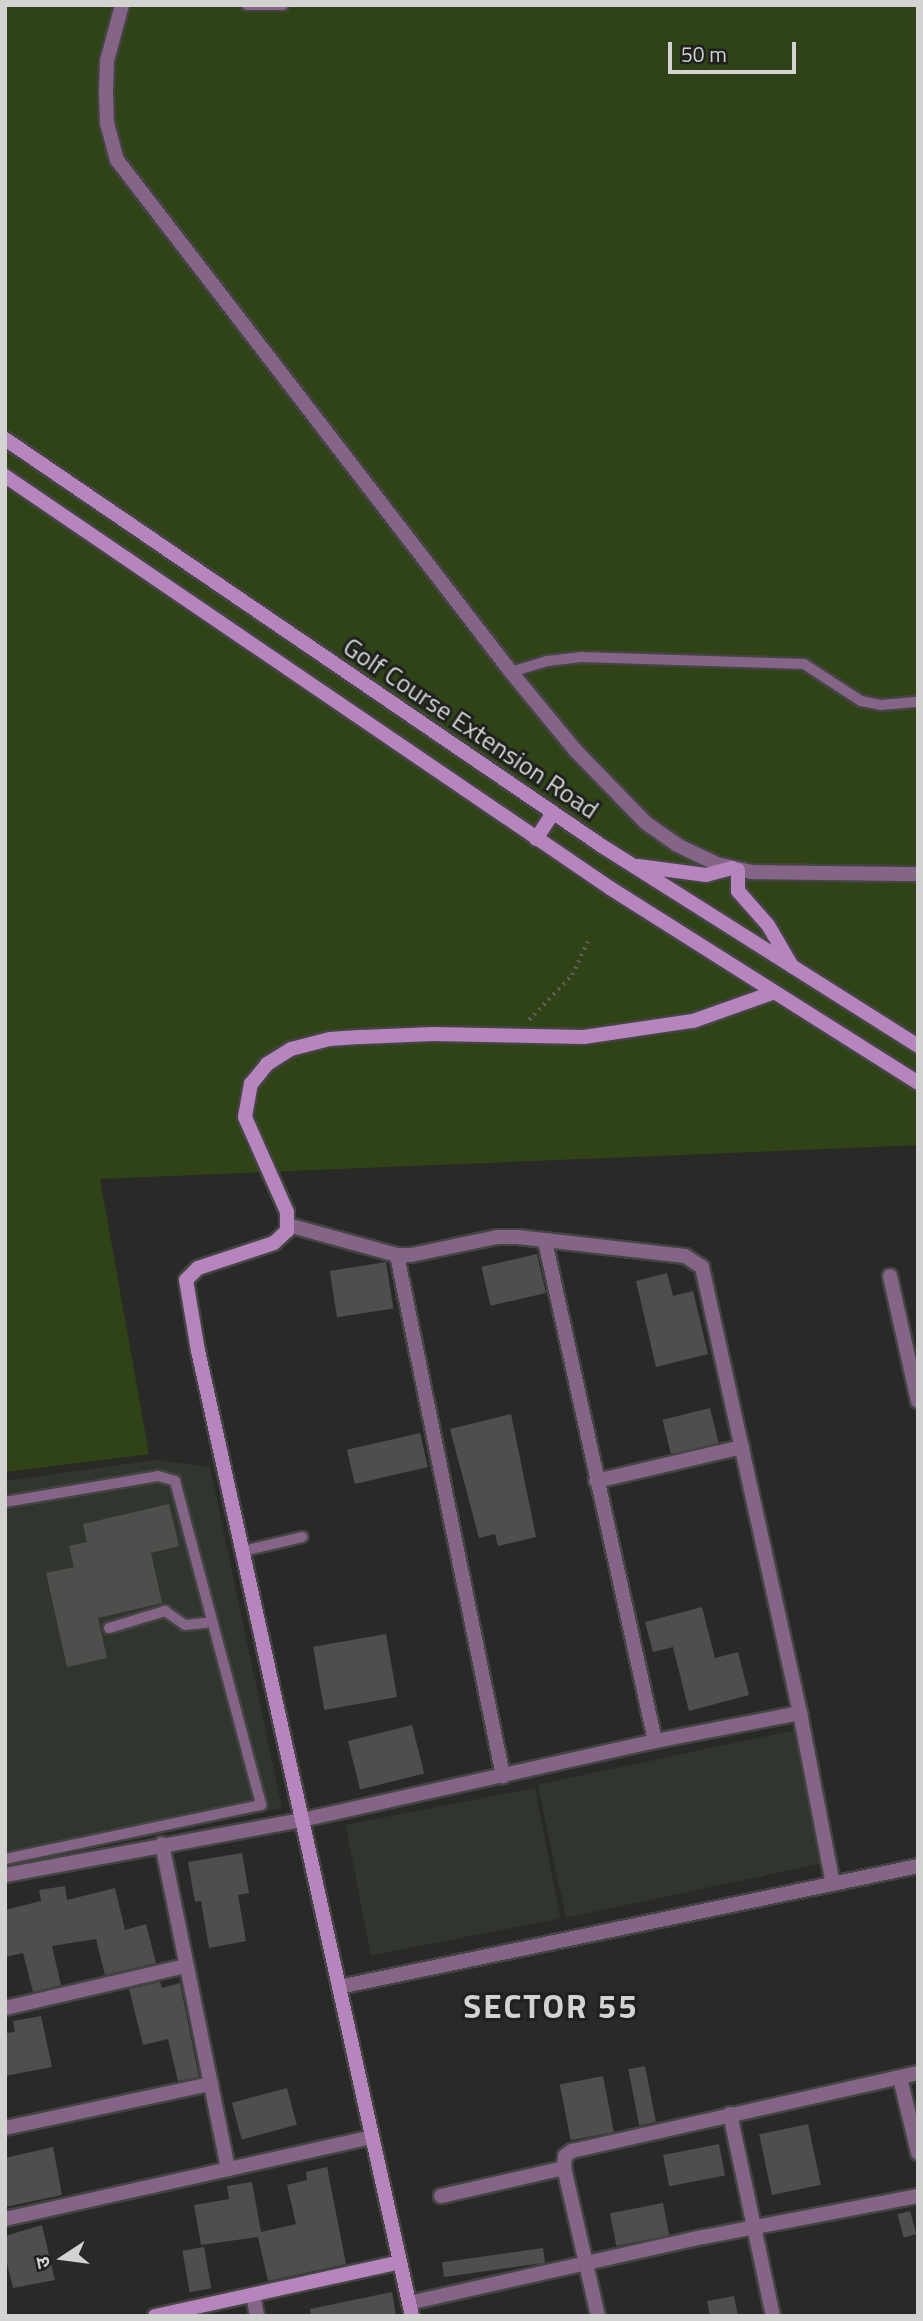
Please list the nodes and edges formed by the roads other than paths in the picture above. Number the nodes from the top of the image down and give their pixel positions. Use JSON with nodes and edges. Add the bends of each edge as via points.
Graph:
{"nodes":[{"id":1,"x":123,"y":5,"type":"edge"},
{"id":2,"x":247,"y":5,"type":"edge"},
{"id":3,"x":283,"y":5,"type":"edge"},
{"id":4,"x":5,"y":439,"type":"edge"},
{"id":5,"x":5,"y":476,"type":"edge"},
{"id":6,"x":511,"y":672,"type":"junction"},
{"id":7,"x":918,"y":702,"type":"edge"},
{"id":8,"x":552,"y":814,"type":"junction"},
{"id":9,"x":536,"y":839,"type":"junction"},
{"id":10,"x":629,"y":864,"type":"junction"},
{"id":11,"x":735,"y":869,"type":"junction"},
{"id":12,"x":918,"y":874,"type":"edge"},
{"id":13,"x":793,"y":969,"type":"junction"},
{"id":14,"x":772,"y":993,"type":"junction"},
{"id":15,"x":918,"y":1046,"type":"edge"},
{"id":16,"x":918,"y":1083,"type":"edge"},
{"id":17,"x":288,"y":1225,"type":"junction"},
{"id":18,"x":545,"y":1241,"type":"junction"},
{"id":19,"x":397,"y":1255,"type":"junction"},
{"id":20,"x":890,"y":1276,"type":"dead end"},
{"id":21,"x":918,"y":1401,"type":"edge"},
{"id":22,"x":742,"y":1447,"type":"junction"},
{"id":23,"x":596,"y":1481,"type":"junction"},
{"id":24,"x":5,"y":1502,"type":"edge"},
{"id":25,"x":302,"y":1537,"type":"dead end"},
{"id":26,"x":243,"y":1551,"type":"junction"},
{"id":27,"x":212,"y":1622,"type":"junction"},
{"id":28,"x":108,"y":1628,"type":"dead end"},
{"id":29,"x":800,"y":1713,"type":"junction"},
{"id":30,"x":654,"y":1741,"type":"junction"},
{"id":31,"x":503,"y":1776,"type":"junction"},
{"id":32,"x":302,"y":1820,"type":"junction"},
{"id":33,"x":162,"y":1844,"type":"junction"},
{"id":34,"x":5,"y":1859,"type":"edge"},
{"id":35,"x":918,"y":1866,"type":"edge"},
{"id":36,"x":5,"y":1875,"type":"edge"},
{"id":37,"x":832,"y":1884,"type":"junction"},
{"id":38,"x":186,"y":1966,"type":"junction"},
{"id":39,"x":339,"y":1987,"type":"junction"},
{"id":40,"x":5,"y":2008,"type":"edge"},
{"id":41,"x":918,"y":2073,"type":"edge"},
{"id":42,"x":900,"y":2078,"type":"junction"},
{"id":43,"x":211,"y":2084,"type":"junction"},
{"id":44,"x":730,"y":2114,"type":"junction"},
{"id":45,"x":5,"y":2128,"type":"edge"},
{"id":46,"x":372,"y":2137,"type":"junction"},
{"id":47,"x":918,"y":2153,"type":"edge"},
{"id":48,"x":564,"y":2168,"type":"junction"},
{"id":49,"x":228,"y":2169,"type":"junction"},
{"id":50,"x":441,"y":2196,"type":"dead end"},
{"id":51,"x":918,"y":2196,"type":"edge"},
{"id":52,"x":5,"y":2219,"type":"edge"},
{"id":53,"x":753,"y":2227,"type":"junction"},
{"id":54,"x":400,"y":2262,"type":"junction"},
{"id":55,"x":586,"y":2263,"type":"junction"},
{"id":56,"x":253,"y":2295,"type":"junction"},
{"id":57,"x":411,"y":2309,"type":"edge"},
{"id":58,"x":155,"y":2316,"type":"edge"},
{"id":59,"x":257,"y":2316,"type":"edge"},
{"id":60,"x":598,"y":2316,"type":"edge"},
{"id":61,"x":773,"y":2316,"type":"edge"}],
"edges":[{"from":1,"to":6,"type":"street","via":[[107,61],[107,123],[117,160]]},
{"from":2,"to":3,"type":"lane"},
{"from":4,"to":8,"type":"main road","name":"Golf Course Extension Road"},
{"from":5,"to":9,"type":"main road"},
{"from":6,"to":7,"type":"lane","via":[[548,661],[603,656],[804,664],[861,701],[881,705]]},
{"from":6,"to":11,"type":"street","via":[[575,750],[646,823],[684,849]]},
{"from":8,"to":9,"type":"main road"},
{"from":8,"to":10,"type":"main road","name":"Golf Course Extension Road"},
{"from":9,"to":14,"type":"main road"},
{"from":10,"to":11,"type":"main road","via":[[706,875]]},
{"from":10,"to":13,"type":"main road","name":"Golf Course Extension Road"},
{"from":11,"to":12,"type":"street"},
{"from":11,"to":13,"type":"main road","via":[[738,891],[768,925]]},
{"from":13,"to":15,"type":"main road","name":"Golf Course Extension Road"},
{"from":14,"to":16,"type":"main road"},
{"from":14,"to":17,"type":"main road","via":[[693,1021],[567,1039],[433,1034],[302,1044],[267,1064],[251,1084],[245,1117],[287,1212]]},
{"from":17,"to":19,"type":"street"},
{"from":17,"to":26,"type":"main road","via":[[274,1243],[198,1268],[186,1280]]},
{"from":18,"to":19,"type":"street","via":[[497,1237]]},
{"from":18,"to":22,"type":"street","via":[[685,1256],[698,1263],[707,1283]]},
{"from":18,"to":23,"type":"street"},
{"from":19,"to":31,"type":"street"},
{"from":20,"to":21,"type":"street"},
{"from":22,"to":23,"type":"street"},
{"from":22,"to":29,"type":"street"},
{"from":23,"to":30,"type":"street"},
{"from":24,"to":27,"type":"lane","via":[[158,1476],[175,1480]]},
{"from":25,"to":26,"type":"lane"},
{"from":26,"to":32,"type":"main road"},
{"from":27,"to":28,"type":"lane","via":[[186,1625],[165,1611]]},
{"from":27,"to":34,"type":"lane","via":[[261,1805]]},
{"from":29,"to":30,"type":"street"},
{"from":29,"to":37,"type":"street"},
{"from":30,"to":31,"type":"street"},
{"from":31,"to":32,"type":"street"},
{"from":32,"to":33,"type":"street"},
{"from":32,"to":39,"type":"main road"},
{"from":33,"to":36,"type":"street"},
{"from":33,"to":38,"type":"street"},
{"from":35,"to":37,"type":"street"},
{"from":37,"to":39,"type":"street"},
{"from":38,"to":40,"type":"street"},
{"from":38,"to":43,"type":"street"},
{"from":39,"to":46,"type":"main road"},
{"from":41,"to":42,"type":"street"},
{"from":42,"to":44,"type":"street"},
{"from":42,"to":47,"type":"street"},
{"from":43,"to":45,"type":"street"},
{"from":43,"to":49,"type":"street"},
{"from":44,"to":48,"type":"street","via":[[572,2151],[565,2156]]},
{"from":44,"to":53,"type":"street"},
{"from":46,"to":49,"type":"street"},
{"from":46,"to":54,"type":"main road"},
{"from":48,"to":50,"type":"street"},
{"from":48,"to":55,"type":"street"},
{"from":49,"to":52,"type":"street"},
{"from":51,"to":53,"type":"street"},
{"from":53,"to":55,"type":"street"},
{"from":53,"to":61,"type":"street"},
{"from":54,"to":56,"type":"main road"},
{"from":54,"to":57,"type":"main road"},
{"from":55,"to":57,"type":"street"},
{"from":55,"to":60,"type":"street"},
{"from":56,"to":58,"type":"main road"},
{"from":56,"to":59,"type":"street"}]}
